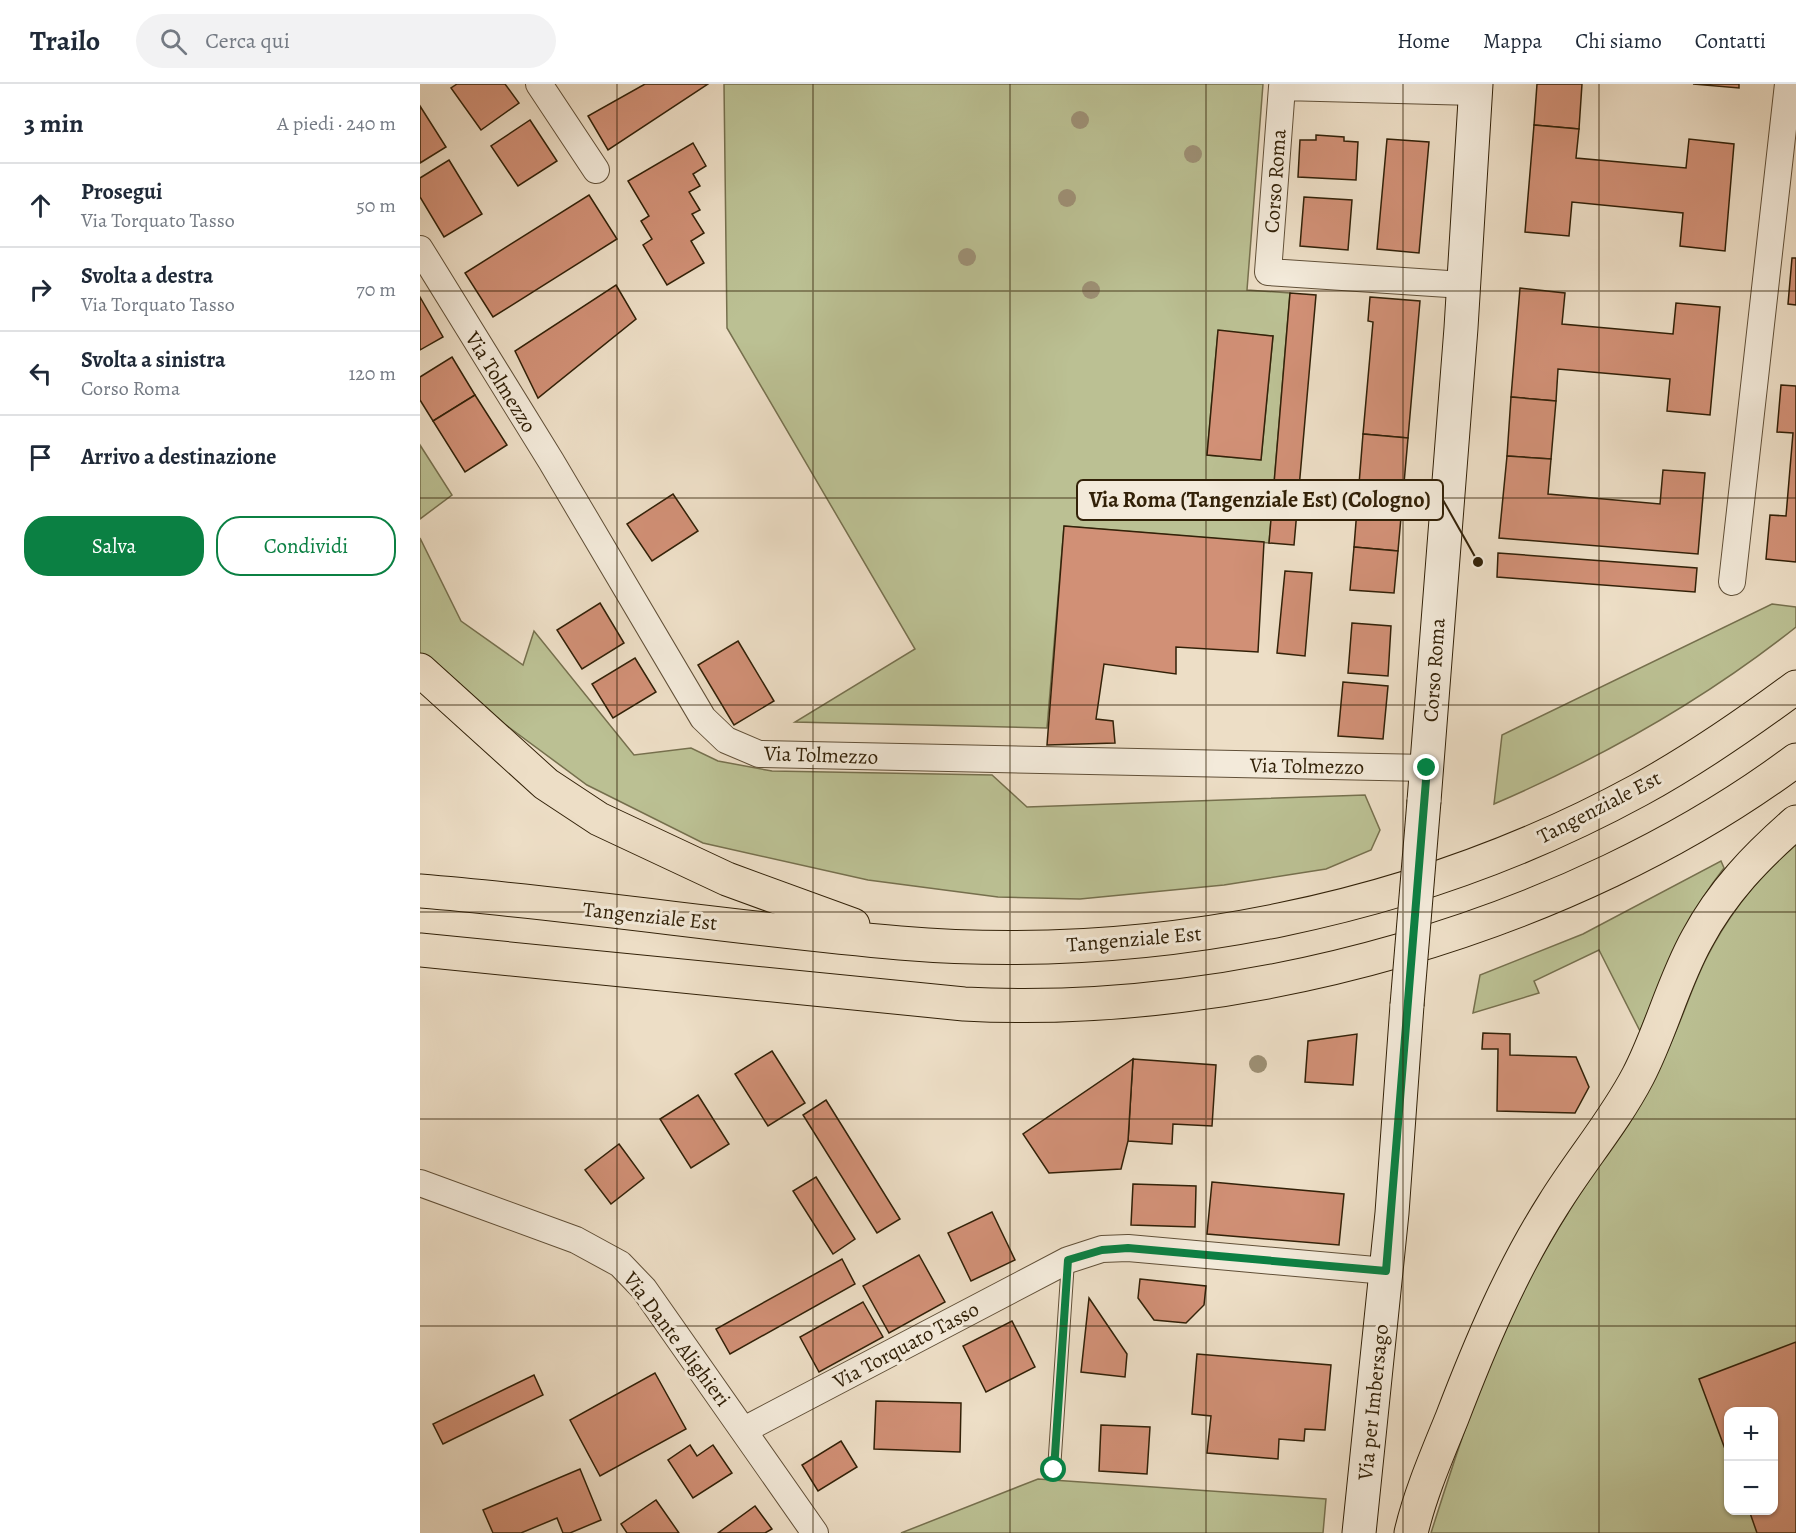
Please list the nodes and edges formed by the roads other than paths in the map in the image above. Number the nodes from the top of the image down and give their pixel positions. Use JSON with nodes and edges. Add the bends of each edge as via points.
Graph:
{"nodes":[{"id":1,"x":539,"y":84,"type":"edge"},
{"id":2,"x":1788,"y":84,"type":"edge"},
{"id":3,"x":1475,"y":88,"type":"edge"},
{"id":4,"x":596,"y":170,"type":"dead end"},
{"id":5,"x":420,"y":249,"type":"edge"},
{"id":6,"x":1463,"y":285,"type":"junction"},
{"id":7,"x":1732,"y":582,"type":"dead end"},
{"id":8,"x":420,"y":670,"type":"edge"},
{"id":9,"x":1796,"y":687,"type":"edge"},
{"id":10,"x":1796,"y":760,"type":"edge"},
{"id":11,"x":1427,"y":768,"type":"junction"},
{"id":12,"x":1796,"y":822,"type":"edge"},
{"id":13,"x":420,"y":891,"type":"edge"},
{"id":14,"x":903,"y":943,"type":"junction"},
{"id":15,"x":420,"y":950,"type":"edge"},
{"id":16,"x":420,"y":1184,"type":"edge"},
{"id":17,"x":1068,"y":1260,"type":"junction"},
{"id":18,"x":1386,"y":1271,"type":"junction"},
{"id":19,"x":744,"y":1430,"type":"junction"},
{"id":20,"x":1054,"y":1470,"type":"dead end"},
{"id":21,"x":815,"y":1533,"type":"edge"},
{"id":22,"x":1359,"y":1533,"type":"edge"},
{"id":23,"x":1411,"y":1533,"type":"edge"}],
"edges":[{"from":1,"to":4,"type":"street"},
{"from":2,"to":7,"type":"street"},
{"from":3,"to":6,"type":"main road","name":"Corso Roma"},
{"from":3,"to":6,"type":"street","name":"Corso Roma","via":[[1282,87],[1268,272]]},
{"from":5,"to":11,"type":"street","name":"Via Tolmezzo","via":[[703,718],[726,740],[759,754]]},
{"from":6,"to":11,"type":"main road","name":"Corso Roma"},
{"from":8,"to":14,"type":"highway","via":[[546,784],[599,819],[727,879]]},
{"from":9,"to":14,"type":"highway","name":"Tangenziale Est","via":[[1640,790],[1489,858],[1375,896],[1246,926],[1179,936],[1049,946]]},
{"from":10,"to":15,"type":"highway","via":[[1701,822],[1627,862],[1475,927],[1322,970],[1148,999],[1045,1007],[964,1004]]},
{"from":11,"to":18,"type":"main road","name":"Corso Roma","bridge":true},
{"from":12,"to":23,"type":"highway","via":[[1748,865],[1712,913],[1696,940],[1638,1076],[1552,1205],[1524,1256],[1462,1390]]},
{"from":13,"to":14,"type":"highway","name":"Tangenziale Est"},
{"from":16,"to":19,"type":"street","name":"Via Dante Alighieri","via":[[576,1240],[620,1264],[644,1289]]},
{"from":17,"to":18,"type":"street","name":"Via Torquato Tasso","via":[[1102,1250],[1128,1248]]},
{"from":17,"to":19,"type":"street","name":"Via Torquato Tasso"},
{"from":17,"to":20,"type":"lane"},
{"from":18,"to":22,"type":"main road","name":"Via per Imbersago"},
{"from":19,"to":21,"type":"street","name":"Via Dante Alighieri"}]}
